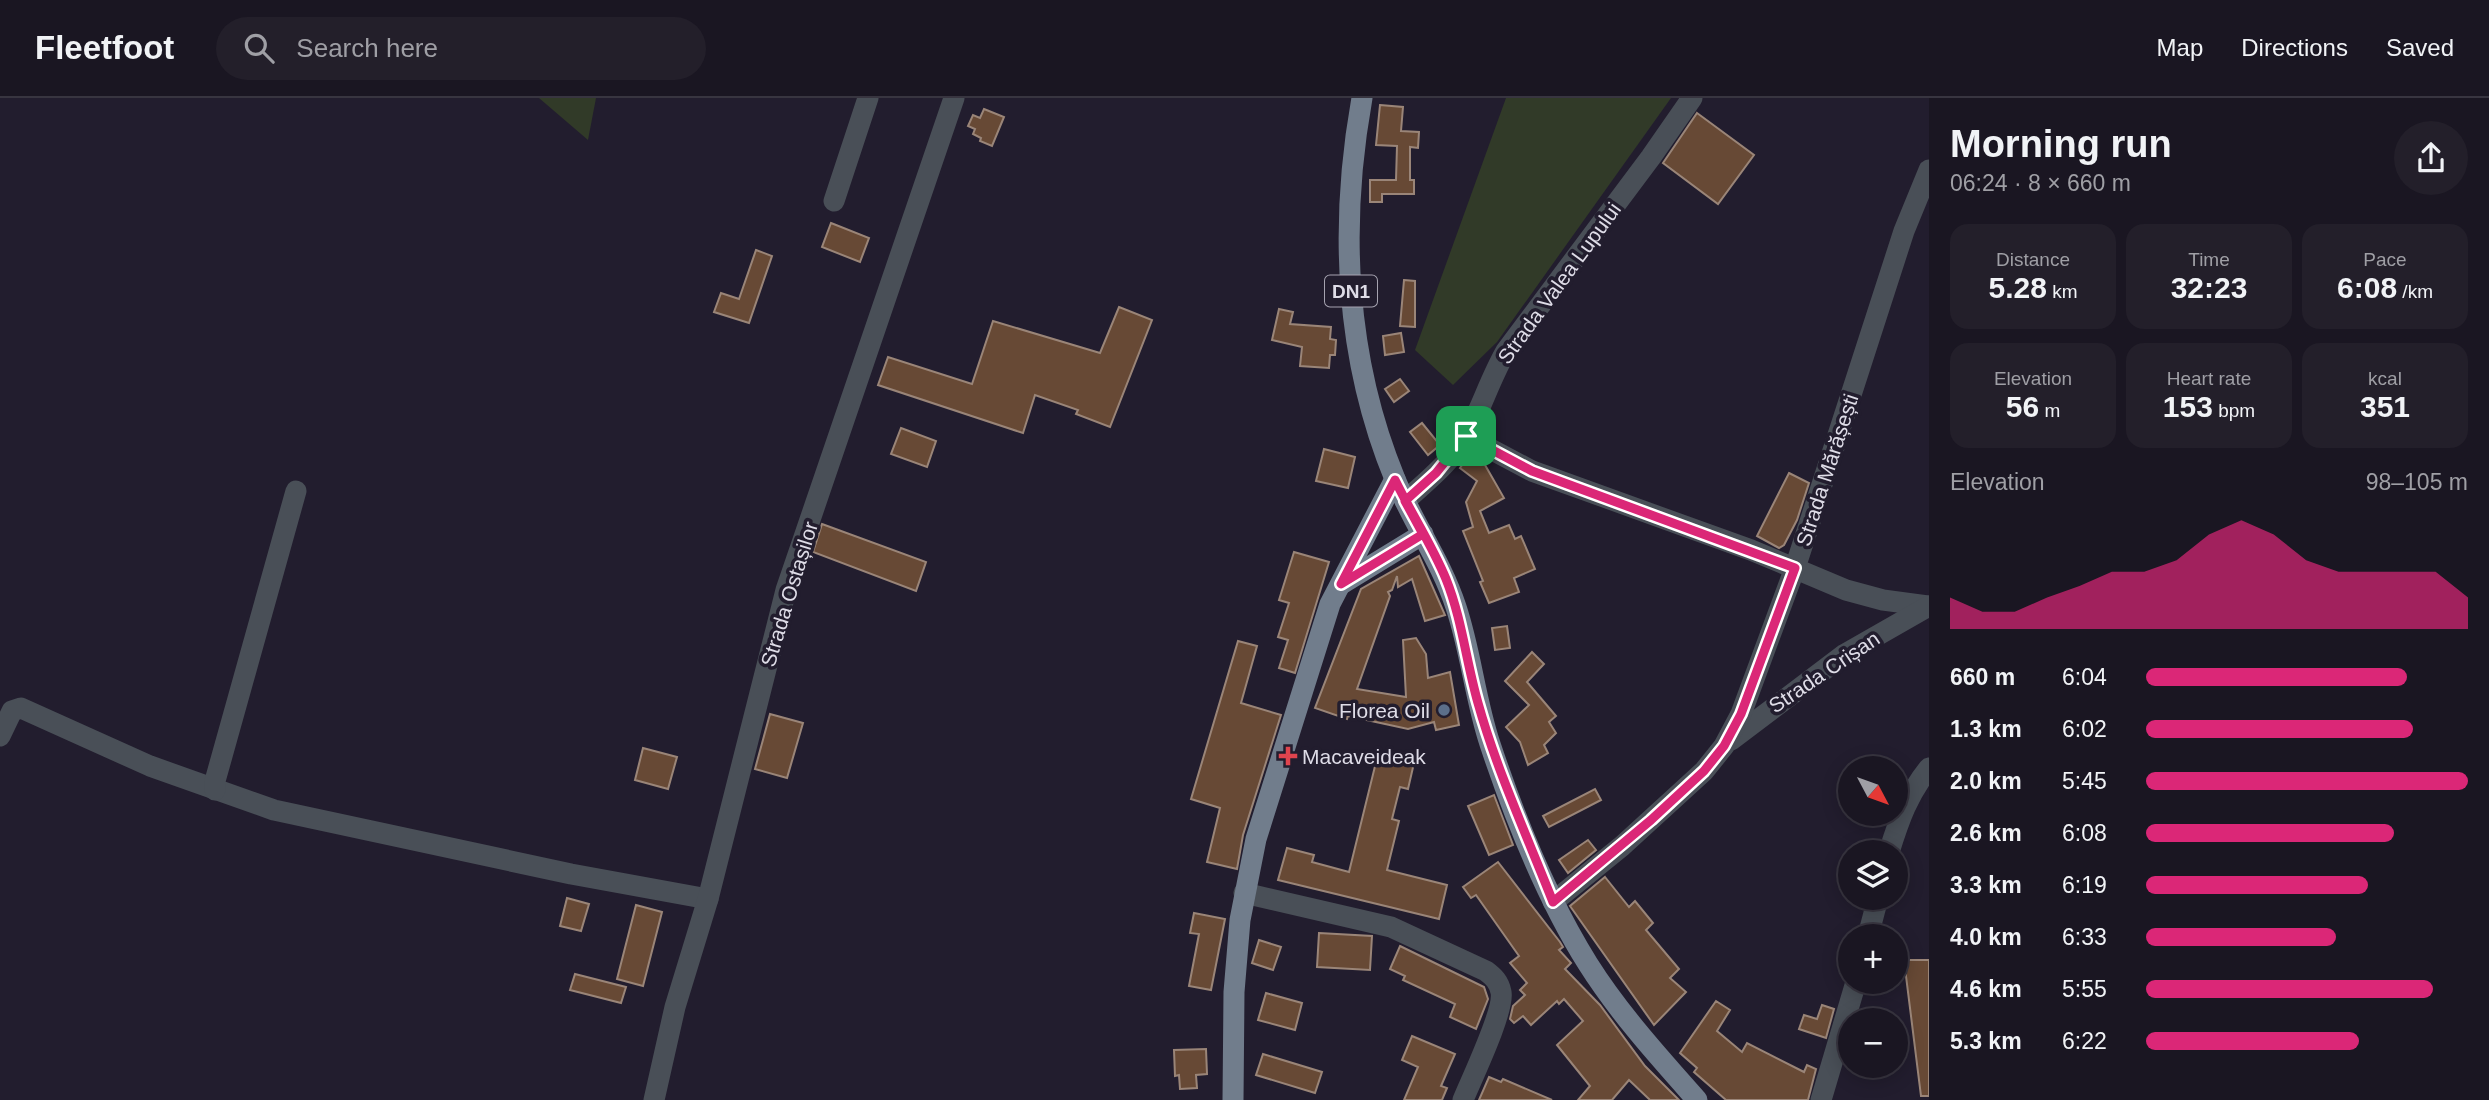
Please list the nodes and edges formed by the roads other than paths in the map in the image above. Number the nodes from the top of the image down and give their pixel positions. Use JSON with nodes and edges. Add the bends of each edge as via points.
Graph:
{"nodes":[{"id":1,"x":868,"y":98,"type":"edge"},
{"id":2,"x":954,"y":98,"type":"edge"},
{"id":3,"x":1362,"y":98,"type":"edge"},
{"id":4,"x":1692,"y":98,"type":"edge"},
{"id":5,"x":1929,"y":170,"type":"edge"},
{"id":6,"x":834,"y":201,"type":"dead end"},
{"id":7,"x":1466,"y":436,"type":"junction"},
{"id":8,"x":1395,"y":480,"type":"junction"},
{"id":9,"x":296,"y":491,"type":"dead end"},
{"id":10,"x":1405,"y":501,"type":"junction"},
{"id":11,"x":1423,"y":534,"type":"junction"},
{"id":12,"x":1795,"y":568,"type":"junction"},
{"id":13,"x":1341,"y":584,"type":"junction"},
{"id":14,"x":1929,"y":606,"type":"edge"},
{"id":15,"x":0,"y":736,"type":"edge"},
{"id":16,"x":1724,"y":746,"type":"junction"},
{"id":17,"x":1929,"y":768,"type":"edge"},
{"id":18,"x":215,"y":790,"type":"junction"},
{"id":19,"x":1893,"y":840,"type":"edge"},
{"id":20,"x":1244,"y":893,"type":"junction"},
{"id":21,"x":708,"y":899,"type":"junction"},
{"id":22,"x":1553,"y":902,"type":"junction"},
{"id":23,"x":1852,"y":994,"type":"edge"},
{"id":24,"x":654,"y":1100,"type":"edge"},
{"id":25,"x":1233,"y":1100,"type":"edge"},
{"id":26,"x":1463,"y":1100,"type":"edge"},
{"id":27,"x":1697,"y":1100,"type":"edge"},
{"id":28,"x":1821,"y":1100,"type":"edge"}],
"edges":[{"from":1,"to":6,"type":"street"},
{"from":2,"to":21,"type":"street","name":"Strada Ostașilor","via":[[786,590]]},
{"from":3,"to":8,"type":"main road","number":"DN1","via":[[1347,244],[1351,294],[1368,403]]},
{"from":4,"to":7,"type":"street","name":"Strada Valea Lupului","via":[[1506,351]]},
{"from":5,"to":12,"type":"street","name":"Strada Mărășești","via":[[1903,231]]},
{"from":7,"to":10,"type":"street","name":"Strada Valea Lupului"},
{"from":7,"to":12,"type":"street","name":"Strada Crișan","via":[[1532,471]]},
{"from":8,"to":10,"type":"main road","number":"DN1"},
{"from":8,"to":13,"type":"main road"},
{"from":9,"to":18,"type":"street"},
{"from":10,"to":11,"type":"main road","number":"DN1"},
{"from":11,"to":13,"type":"main road"},
{"from":11,"to":22,"type":"main road","number":"DN1","via":[[1457,609],[1491,745]]},
{"from":12,"to":14,"type":"street","name":"Strada Crișan","via":[[1846,590]]},
{"from":12,"to":16,"type":"street","name":"Strada Mărășești","via":[[1741,714]]},
{"from":13,"to":20,"type":"main road","via":[[1302,688]]},
{"from":14,"to":16,"type":"street","name":"Strada Crișan","via":[[1845,653]]},
{"from":15,"to":18,"type":"street","via":[[12,711],[21,708]]},
{"from":16,"to":22,"type":"street","name":"Strada Mărășești","via":[[1651,820]]},
{"from":17,"to":19,"type":"street","via":[[1912,789]]},
{"from":18,"to":21,"type":"street","via":[[274,810]]},
{"from":20,"to":25,"type":"main road","via":[[1234,992]]},
{"from":20,"to":26,"type":"street","via":[[1391,927],[1496,979],[1502,995],[1497,1015]]},
{"from":21,"to":24,"type":"street","name":"Strada Ostașilor"},
{"from":22,"to":27,"type":"main road","number":"DN1","via":[[1607,992]]},
{"from":23,"to":28,"type":"street"}]}
